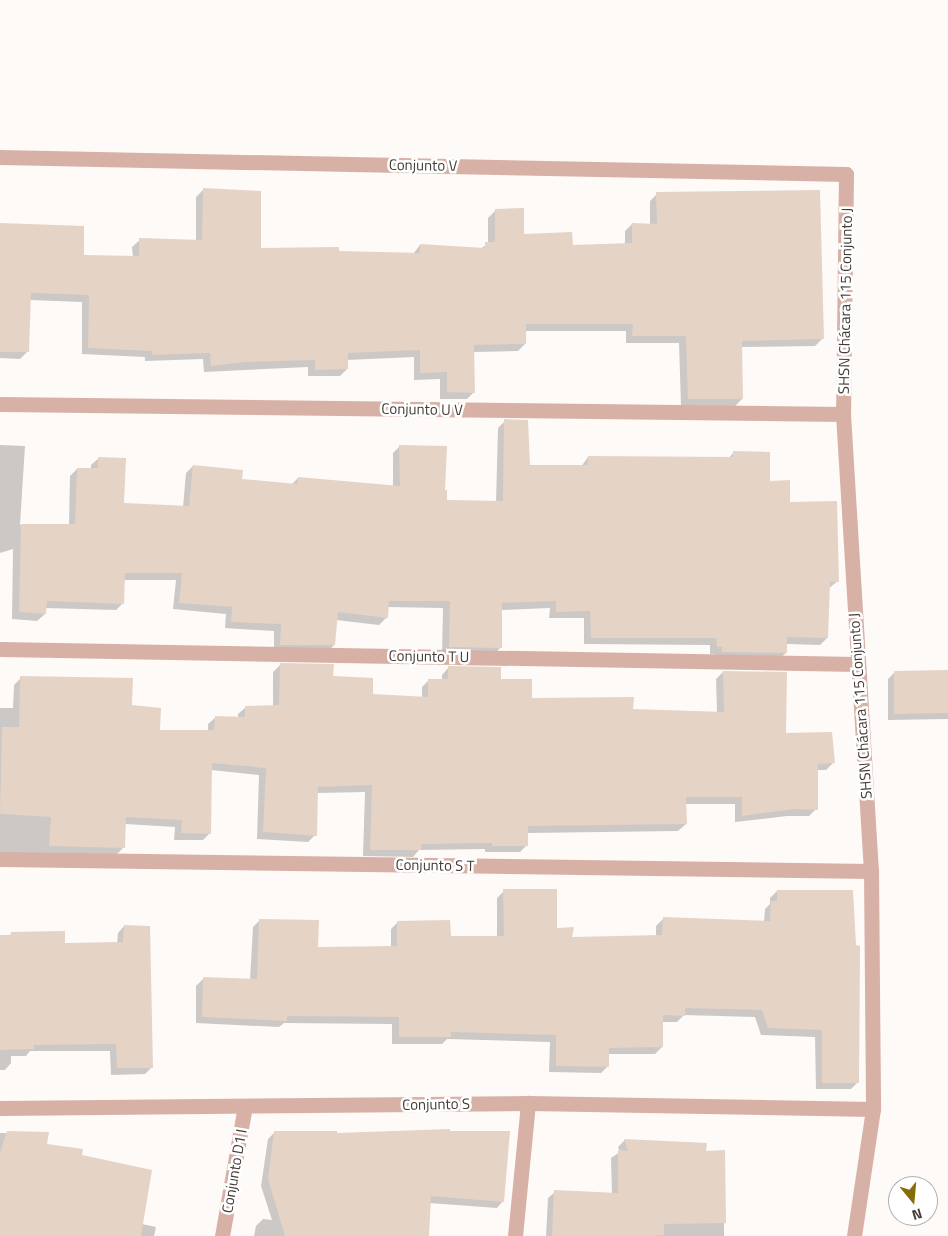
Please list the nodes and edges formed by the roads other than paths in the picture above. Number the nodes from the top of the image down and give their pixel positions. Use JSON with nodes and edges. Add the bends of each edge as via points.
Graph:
{"nodes":[{"id":1,"x":0,"y":156,"type":"edge"},
{"id":2,"x":846,"y":174,"type":"joint"},
{"id":3,"x":0,"y":404,"type":"edge"},
{"id":4,"x":843,"y":414,"type":"junction"},
{"id":5,"x":0,"y":649,"type":"edge"},
{"id":6,"x":857,"y":664,"type":"junction"},
{"id":7,"x":0,"y":859,"type":"edge"},
{"id":8,"x":871,"y":871,"type":"junction"},
{"id":9,"x":528,"y":1103,"type":"junction"},
{"id":10,"x":245,"y":1106,"type":"junction"},
{"id":11,"x":0,"y":1108,"type":"edge"},
{"id":12,"x":873,"y":1109,"type":"junction"},
{"id":13,"x":222,"y":1236,"type":"edge"},
{"id":14,"x":515,"y":1236,"type":"edge"},
{"id":15,"x":854,"y":1236,"type":"edge"}],
"edges":[{"from":1,"to":2,"type":"street","name":"Conjunto V"},
{"from":2,"to":4,"type":"street","name":"SHSN Chácara 115 Conjunto J"},
{"from":3,"to":4,"type":"street","name":"Conjunto U V"},
{"from":4,"to":6,"type":"street","name":"SHSN Chácara 115 Conjunto J"},
{"from":5,"to":6,"type":"street","name":"Conjunto T U"},
{"from":6,"to":8,"type":"street","name":"SHSN Chácara 115 Conjunto J"},
{"from":7,"to":8,"type":"street","name":"Conjunto S T"},
{"from":8,"to":12,"type":"street","name":"SHSN Chácara 115 Conjunto J"},
{"from":9,"to":10,"type":"street","name":"Conjunto S"},
{"from":9,"to":12,"type":"street","name":"Conjunto S"},
{"from":9,"to":14,"type":"street"},
{"from":10,"to":11,"type":"street","name":"Conjunto S"},
{"from":10,"to":13,"type":"street","name":"Conjunto D1 I"},
{"from":12,"to":15,"type":"street","name":"SHSN Chácara 115 Conjunto J"}]}
